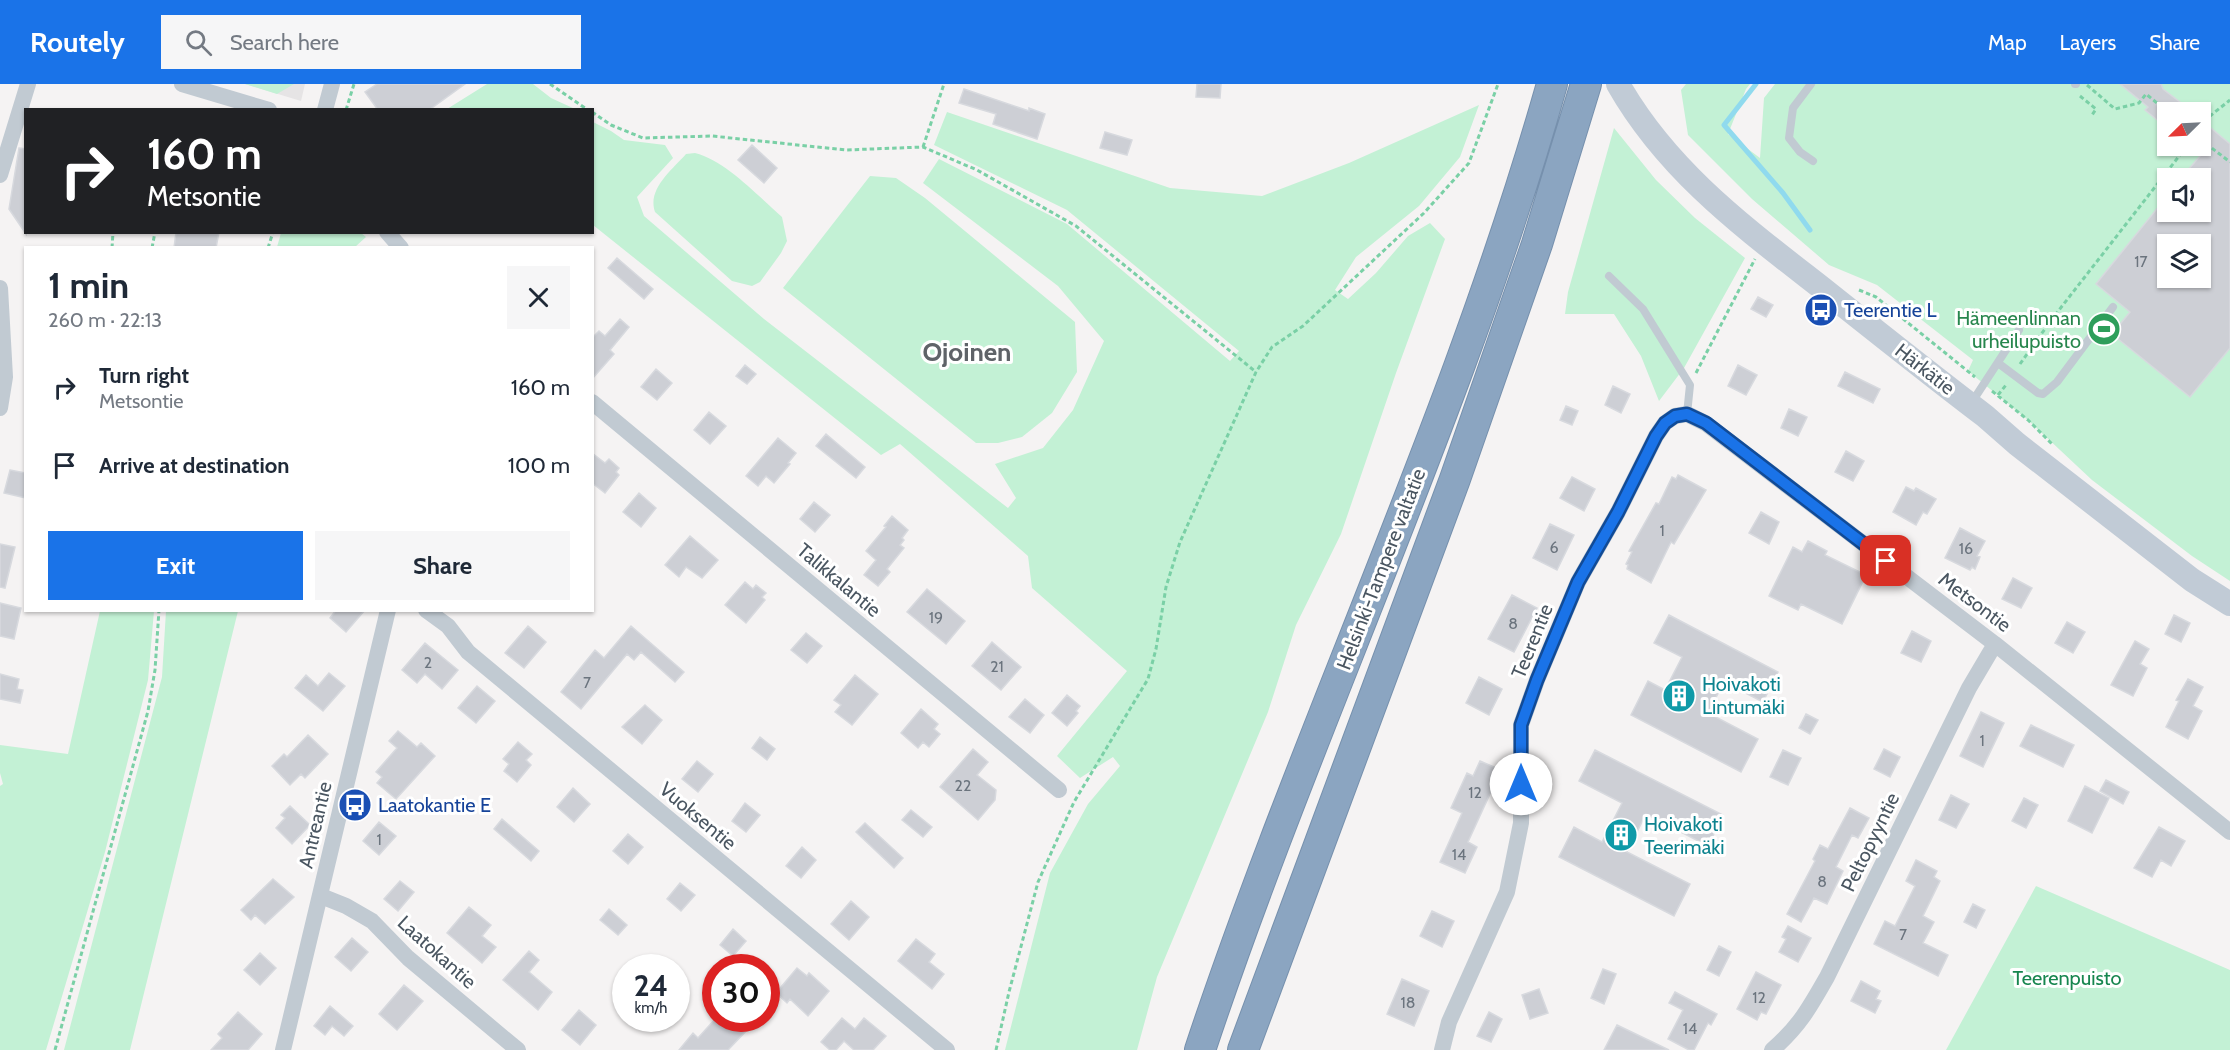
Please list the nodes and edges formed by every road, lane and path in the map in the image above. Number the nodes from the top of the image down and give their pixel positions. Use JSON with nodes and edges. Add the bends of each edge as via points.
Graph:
{"nodes":[{"id":1,"x":28,"y":84,"type":"edge"},
{"id":2,"x":182,"y":84,"type":"edge"},
{"id":3,"x":332,"y":84,"type":"edge"},
{"id":4,"x":354,"y":84,"type":"edge"},
{"id":5,"x":550,"y":84,"type":"edge"},
{"id":6,"x":944,"y":84,"type":"edge"},
{"id":7,"x":1498,"y":84,"type":"edge"},
{"id":8,"x":1552,"y":84,"type":"edge"},
{"id":9,"x":1586,"y":84,"type":"edge"},
{"id":10,"x":1811,"y":84,"type":"edge"},
{"id":11,"x":2085,"y":84,"type":"edge"},
{"id":12,"x":1619,"y":86,"type":"edge"},
{"id":13,"x":2082,"y":98,"type":"dead end"},
{"id":14,"x":2230,"y":100,"type":"edge"},
{"id":15,"x":2157,"y":103,"type":"edge"},
{"id":16,"x":262,"y":108,"type":"edge"},
{"id":17,"x":326,"y":108,"type":"edge"},
{"id":18,"x":347,"y":108,"type":"edge"},
{"id":19,"x":585,"y":108,"type":"edge"},
{"id":20,"x":594,"y":113,"type":"edge"},
{"id":21,"x":2092,"y":115,"type":"dead end"},
{"id":22,"x":2211,"y":115,"type":"edge"},
{"id":23,"x":923,"y":147,"type":"junction"},
{"id":24,"x":2211,"y":147,"type":"edge"},
{"id":25,"x":2179,"y":156,"type":"edge"},
{"id":26,"x":1813,"y":161,"type":"dead end"},
{"id":27,"x":2230,"y":162,"type":"edge"},
{"id":28,"x":0,"y":175,"type":"edge"},
{"id":29,"x":389,"y":234,"type":"edge"},
{"id":30,"x":399,"y":246,"type":"edge"},
{"id":31,"x":1752,"y":266,"type":"dead end"},
{"id":32,"x":1609,"y":276,"type":"dead end"},
{"id":33,"x":0,"y":288,"type":"edge"},
{"id":34,"x":2113,"y":307,"type":"dead end"},
{"id":35,"x":2019,"y":330,"type":"dead end"},
{"id":36,"x":1998,"y":363,"type":"junction"},
{"id":37,"x":2021,"y":363,"type":"dead end"},
{"id":38,"x":1256,"y":372,"type":"junction"},
{"id":39,"x":1690,"y":385,"type":"junction"},
{"id":40,"x":594,"y":404,"type":"edge"},
{"id":41,"x":1970,"y":405,"type":"junction"},
{"id":42,"x":0,"y":408,"type":"edge"},
{"id":43,"x":1687,"y":414,"type":"junction"},
{"id":44,"x":2230,"y":604,"type":"edge"},
{"id":45,"x":159,"y":612,"type":"edge"},
{"id":46,"x":388,"y":612,"type":"edge"},
{"id":47,"x":429,"y":612,"type":"edge"},
{"id":48,"x":1995,"y":644,"type":"junction"},
{"id":49,"x":1059,"y":790,"type":"dead end"},
{"id":50,"x":2230,"y":832,"type":"edge"},
{"id":51,"x":321,"y":896,"type":"junction"},
{"id":52,"x":55,"y":1050,"type":"edge"},
{"id":53,"x":283,"y":1050,"type":"edge"},
{"id":54,"x":518,"y":1050,"type":"edge"},
{"id":55,"x":947,"y":1050,"type":"edge"},
{"id":56,"x":996,"y":1050,"type":"edge"},
{"id":57,"x":1200,"y":1050,"type":"edge"},
{"id":58,"x":1243,"y":1050,"type":"edge"},
{"id":59,"x":1442,"y":1050,"type":"edge"},
{"id":60,"x":1772,"y":1050,"type":"edge"}],
"edges":[{"from":1,"to":28,"type":"street"},
{"from":2,"to":16,"type":"street"},
{"from":3,"to":17,"type":"street"},
{"from":4,"to":18,"type":"path"},
{"from":5,"to":19,"type":"path"},
{"from":6,"to":23,"type":"path"},
{"from":7,"to":38,"type":"path","via":[[1469,163],[1424,213],[1303,326],[1272,347]]},
{"from":8,"to":57,"type":"highway","name":"Helsinki-Tampere valtatie","via":[[1489,286]]},
{"from":9,"to":58,"type":"highway","name":"Helsinki-Tampere valtatie","via":[[1537,244],[1455,479]]},
{"from":10,"to":26,"type":"lane","via":[[1793,108],[1789,138]]},
{"from":11,"to":15,"type":"path","via":[[2115,109],[2139,104],[2146,94]]},
{"from":12,"to":41,"type":"main road","name":"Härkätie","via":[[1654,140],[1686,175],[1764,243]]},
{"from":13,"to":21,"type":"path","via":[[2096,109]]},
{"from":14,"to":22,"type":"path"},
{"from":20,"to":23,"type":"path","via":[[643,138],[712,136],[846,150]]},
{"from":23,"to":38,"type":"path","via":[[977,170],[1076,226]]},
{"from":24,"to":27,"type":"path"},
{"from":25,"to":37,"type":"path"},
{"from":29,"to":30,"type":"street"},
{"from":31,"to":39,"type":"path"},
{"from":32,"to":39,"type":"lane","via":[[1643,309]]},
{"from":33,"to":42,"type":"street","via":[[5,377]]},
{"from":34,"to":36,"type":"lane","via":[[2057,382],[2043,394]]},
{"from":35,"to":36,"type":"lane"},
{"from":36,"to":41,"type":"lane"},
{"from":38,"to":56,"type":"path","via":[[1179,542],[1148,680],[1074,802],[1038,882]]},
{"from":39,"to":43,"type":"lane"},
{"from":40,"to":49,"type":"street","name":"Talikkalantie"},
{"from":41,"to":44,"type":"main road","name":"Härkätie","via":[[2192,580]]},
{"from":43,"to":48,"type":"street","name":"Metsontie","via":[[1706,423]]},
{"from":43,"to":59,"type":"street","name":"Teerentie","via":[[1665,423],[1656,436],[1578,582],[1537,680],[1521,725],[1521,823],[1507,892],[1449,1022]]},
{"from":45,"to":52,"type":"path","via":[[148,711]]},
{"from":46,"to":51,"type":"street","name":"Antreantie"},
{"from":47,"to":55,"type":"street","name":"Vuoksentie","via":[[448,626],[468,652]]},
{"from":48,"to":50,"type":"street","name":"Metsontie"},
{"from":48,"to":60,"type":"street","name":"Peltopyyntie","via":[[1969,688],[1827,977],[1791,1034]]},
{"from":51,"to":53,"type":"street","name":"Antreantie"},
{"from":51,"to":54,"type":"street","name":"Laatokantie","via":[[372,921],[408,958]]}]}
